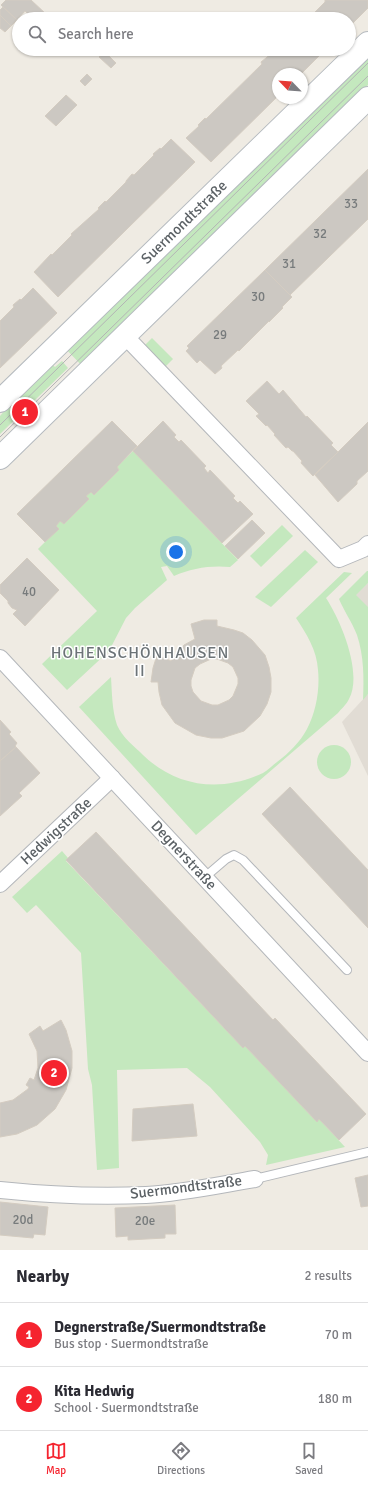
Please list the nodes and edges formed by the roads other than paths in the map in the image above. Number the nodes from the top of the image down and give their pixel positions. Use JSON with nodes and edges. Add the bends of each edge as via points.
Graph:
{"nodes":[{"id":1,"x":368,"y":43,"type":"edge"},
{"id":2,"x":356,"y":55,"type":"edge"},
{"id":3,"x":355,"y":56,"type":"edge"},
{"id":4,"x":368,"y":98,"type":"edge"},
{"id":5,"x":125,"y":336,"type":"junction"},
{"id":6,"x":0,"y":401,"type":"edge"},
{"id":7,"x":0,"y":458,"type":"edge"},
{"id":8,"x":368,"y":544,"type":"edge"},
{"id":9,"x":0,"y":658,"type":"edge"},
{"id":10,"x":112,"y":778,"type":"junction"},
{"id":11,"x":205,"y":877,"type":"junction"},
{"id":12,"x":0,"y":884,"type":"edge"},
{"id":13,"x":347,"y":970,"type":"dead end"},
{"id":14,"x":368,"y":1052,"type":"edge"},
{"id":15,"x":368,"y":1152,"type":"edge"},
{"id":16,"x":255,"y":1179,"type":"joint"},
{"id":17,"x":0,"y":1190,"type":"edge"}],
"edges":[{"from":1,"to":2,"type":"main road","name":"Suermondtstraße"},
{"from":3,"to":6,"type":"main road","name":"Suermondtstraße"},
{"from":4,"to":5,"type":"main road"},
{"from":5,"to":7,"type":"main road"},
{"from":5,"to":8,"type":"street","via":[[340,559],[363,549]]},
{"from":9,"to":10,"type":"street","name":"Degnerstraße"},
{"from":10,"to":11,"type":"street","name":"Degnerstraße"},
{"from":10,"to":12,"type":"street","name":"Hedwigstraße"},
{"from":11,"to":13,"type":"lane","via":[[226,858],[234,855],[243,860]]},
{"from":11,"to":14,"type":"street","name":"Degnerstraße"},
{"from":15,"to":16,"type":"lane","name":"Suermondtstraße"},
{"from":16,"to":17,"type":"street","name":"Suermondtstraße","via":[[147,1195],[40,1194]]}]}
